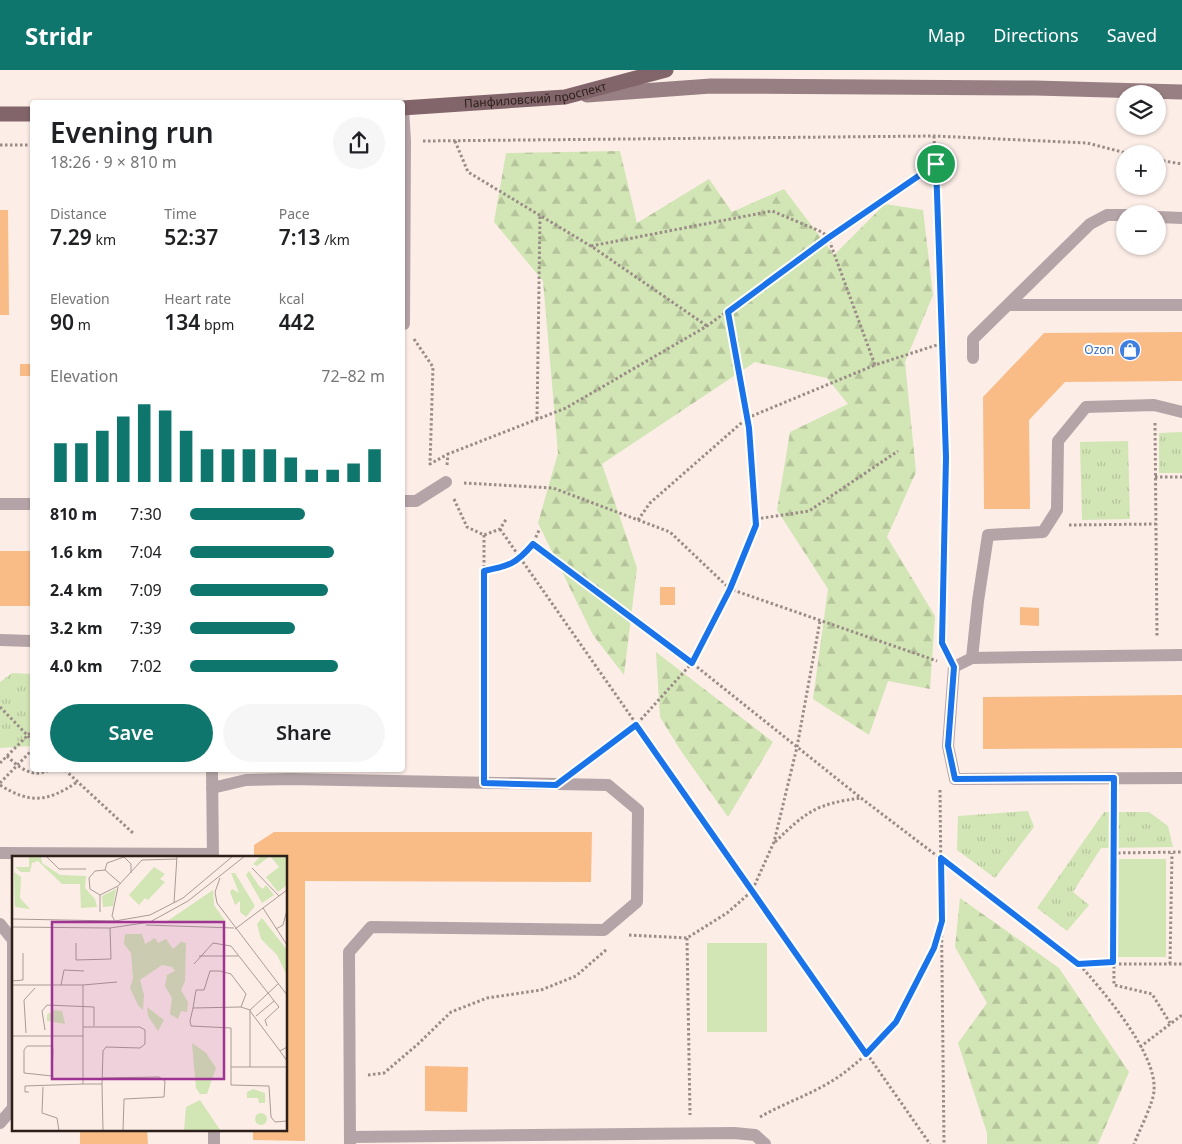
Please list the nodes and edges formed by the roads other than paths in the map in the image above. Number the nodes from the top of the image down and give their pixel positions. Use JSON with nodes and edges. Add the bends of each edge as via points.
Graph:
{"nodes":[{"id":1,"x":666,"y":70,"type":"edge"},
{"id":2,"x":1182,"y":92,"type":"edge"},
{"id":3,"x":565,"y":97,"type":"junction"},
{"id":4,"x":405,"y":108,"type":"edge"},
{"id":5,"x":0,"y":114,"type":"edge"},
{"id":6,"x":30,"y":114,"type":"edge"},
{"id":7,"x":1116,"y":215,"type":"edge"},
{"id":8,"x":1166,"y":217,"type":"edge"},
{"id":9,"x":1182,"y":218,"type":"edge"},
{"id":10,"x":1008,"y":305,"type":"junction"},
{"id":11,"x":1182,"y":305,"type":"edge"},
{"id":12,"x":973,"y":358,"type":"dead end"},
{"id":13,"x":1182,"y":412,"type":"edge"},
{"id":14,"x":446,"y":482,"type":"road end"},
{"id":15,"x":405,"y":501,"type":"edge"},
{"id":16,"x":0,"y":504,"type":"edge"},
{"id":17,"x":30,"y":504,"type":"edge"},
{"id":18,"x":0,"y":640,"type":"edge"},
{"id":19,"x":30,"y":641,"type":"edge"},
{"id":20,"x":1182,"y":655,"type":"edge"},
{"id":21,"x":972,"y":658,"type":"junction"},
{"id":22,"x":212,"y":772,"type":"edge"},
{"id":23,"x":290,"y":775,"type":"edge"},
{"id":24,"x":1182,"y":778,"type":"edge"},
{"id":25,"x":212,"y":788,"type":"junction"},
{"id":26,"x":0,"y":853,"type":"edge"},
{"id":27,"x":212,"y":856,"type":"edge"},
{"id":28,"x":0,"y":924,"type":"edge"},
{"id":29,"x":12,"y":939,"type":"edge"},
{"id":30,"x":12,"y":1109,"type":"edge"},
{"id":31,"x":0,"y":1123,"type":"edge"},
{"id":32,"x":350,"y":1140,"type":"edge"},
{"id":33,"x":764,"y":1144,"type":"edge"}],
"edges":[{"from":1,"to":3,"type":"main road","name":"Панфиловский проспект"},
{"from":2,"to":3,"type":"main road","via":[[711,86]]},
{"from":3,"to":4,"type":"main road","name":"Панфиловский проспект"},
{"from":5,"to":6,"type":"main road"},
{"from":7,"to":10,"type":"lane","via":[[1108,215],[1090,224]]},
{"from":8,"to":9,"type":"lane"},
{"from":10,"to":11,"type":"lane"},
{"from":10,"to":12,"type":"lane","via":[[973,339]]},
{"from":13,"to":21,"type":"lane","via":[[1154,405],[1086,407],[1058,440],[1057,510],[1042,532],[988,535]]},
{"from":14,"to":15,"type":"lane","via":[[416,501]]},
{"from":16,"to":17,"type":"lane"},
{"from":18,"to":19,"type":"lane"},
{"from":20,"to":21,"type":"lane"},
{"from":21,"to":24,"type":"lane","via":[[954,667],[948,746],[955,779]]},
{"from":22,"to":25,"type":"lane"},
{"from":23,"to":25,"type":"lane"},
{"from":23,"to":32,"type":"lane","via":[[608,785],[638,810],[637,902],[604,930],[371,927],[350,952]]},
{"from":25,"to":27,"type":"lane"},
{"from":26,"to":27,"type":"lane"},
{"from":28,"to":29,"type":"lane"},
{"from":30,"to":31,"type":"lane"},
{"from":32,"to":33,"type":"lane","via":[[734,1133],[755,1135]]}]}
